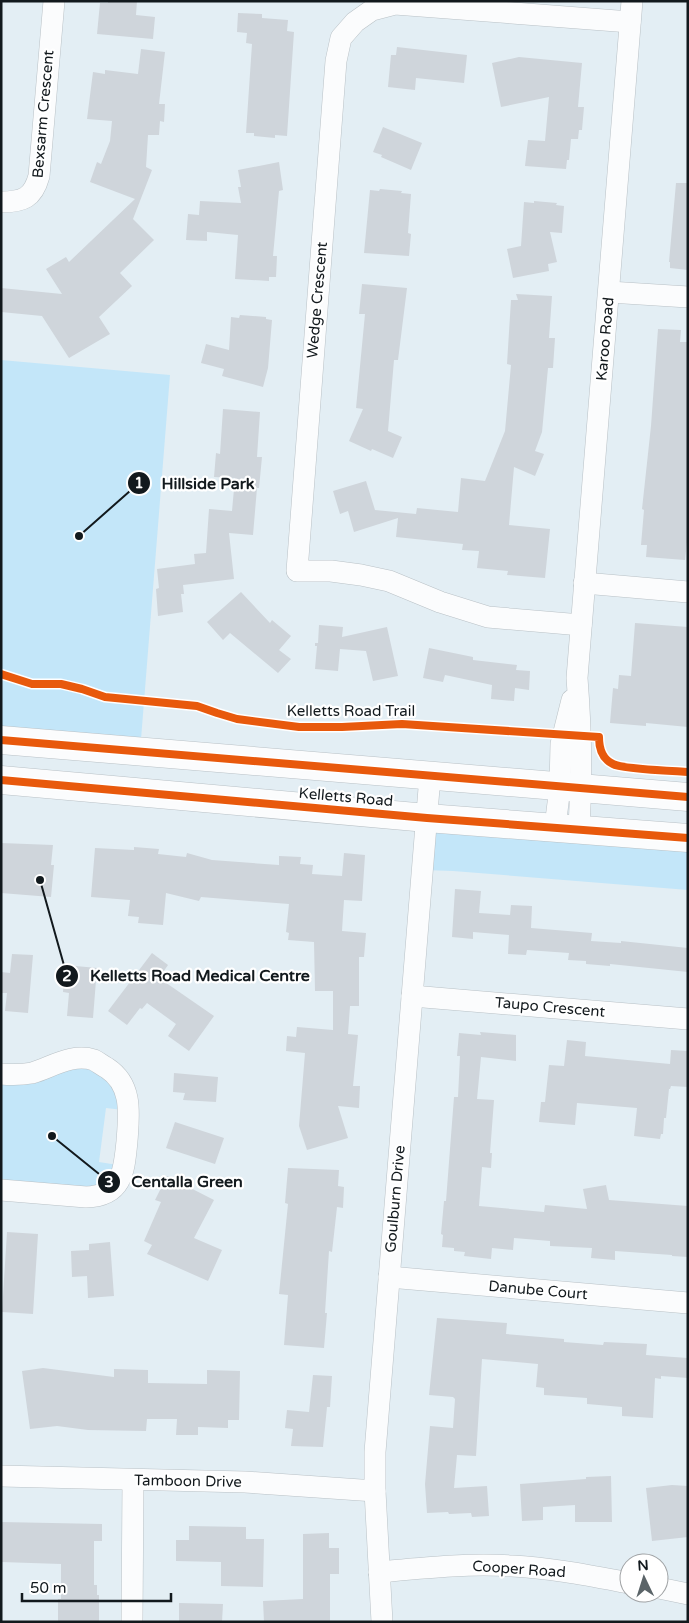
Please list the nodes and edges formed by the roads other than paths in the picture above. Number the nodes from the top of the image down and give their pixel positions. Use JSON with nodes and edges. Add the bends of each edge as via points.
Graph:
{"nodes":[{"id":1,"x":54,"y":1,"type":"edge"},
{"id":2,"x":631,"y":11,"type":"edge"},
{"id":3,"x":1,"y":202,"type":"edge"},
{"id":4,"x":608,"y":292,"type":"junction"},
{"id":5,"x":688,"y":297,"type":"edge"},
{"id":6,"x":584,"y":583,"type":"junction"},
{"id":7,"x":688,"y":592,"type":"edge"},
{"id":8,"x":581,"y":624,"type":"junction"},
{"id":9,"x":1,"y":740,"type":"edge"},
{"id":10,"x":430,"y":776,"type":"junction"},
{"id":11,"x":1,"y":780,"type":"edge"},
{"id":12,"x":571,"y":788,"type":"junction"},
{"id":13,"x":688,"y":797,"type":"edge"},
{"id":14,"x":427,"y":818,"type":"junction"},
{"id":15,"x":567,"y":828,"type":"junction"},
{"id":16,"x":688,"y":838,"type":"edge"},
{"id":17,"x":412,"y":996,"type":"junction"},
{"id":18,"x":688,"y":1019,"type":"edge"},
{"id":19,"x":1,"y":1074,"type":"edge"},
{"id":20,"x":1,"y":1190,"type":"edge"},
{"id":21,"x":389,"y":1277,"type":"junction"},
{"id":22,"x":688,"y":1302,"type":"edge"},
{"id":23,"x":1,"y":1476,"type":"edge"},
{"id":24,"x":133,"y":1480,"type":"junction"},
{"id":25,"x":375,"y":1491,"type":"junction"},
{"id":26,"x":379,"y":1572,"type":"junction"},
{"id":27,"x":619,"y":1581,"type":"edge"},
{"id":28,"x":669,"y":1590,"type":"edge"},
{"id":29,"x":688,"y":1594,"type":"edge"},
{"id":30,"x":132,"y":1622,"type":"edge"},
{"id":31,"x":382,"y":1622,"type":"edge"}],
"edges":[{"from":1,"to":3,"type":"street","name":"Bexsarm Crescent","via":[[34,202]]},
{"from":2,"to":4,"type":"street","name":"Karoo Road"},
{"from":2,"to":8,"type":"street","name":"Wedge Crescent","via":[[395,4],[372,10],[355,22],[341,38],[336,61],[297,572],[341,572],[390,581],[488,617]]},
{"from":4,"to":5,"type":"street"},
{"from":4,"to":6,"type":"street","name":"Karoo Road"},
{"from":6,"to":7,"type":"street"},
{"from":6,"to":8,"type":"street","name":"Karoo Road"},
{"from":8,"to":12,"type":"street","name":"Karoo Road","via":[[577,678],[561,744]]},
{"from":9,"to":10,"type":"main road","name":"Kelletts Road"},
{"from":10,"to":12,"type":"main road","name":"Kelletts Road"},
{"from":10,"to":14,"type":"street","name":"Goulburn Drive"},
{"from":11,"to":14,"type":"main road","name":"Kelletts Road"},
{"from":12,"to":13,"type":"main road","name":"Kelletts Road"},
{"from":12,"to":15,"type":"street","name":"Karoo Road"},
{"from":14,"to":15,"type":"main road","name":"Kelletts Road"},
{"from":14,"to":17,"type":"street","name":"Goulburn Drive"},
{"from":15,"to":16,"type":"main road","name":"Kelletts Road"},
{"from":17,"to":18,"type":"street","name":"Taupo Crescent"},
{"from":17,"to":21,"type":"street","name":"Goulburn Drive"},
{"from":19,"to":20,"type":"street","via":[[33,1072],[74,1058],[94,1060],[113,1072],[129,1099],[124,1170],[110,1191],[86,1197]]},
{"from":21,"to":22,"type":"street","name":"Danube Court"},
{"from":21,"to":25,"type":"street","name":"Goulburn Drive","via":[[374,1452]]},
{"from":23,"to":24,"type":"street","name":"Tamboon Drive"},
{"from":24,"to":25,"type":"street","name":"Tamboon Drive","via":[[244,1482]]},
{"from":24,"to":30,"type":"street"},
{"from":25,"to":26,"type":"street","name":"Goulburn Drive"},
{"from":26,"to":27,"type":"street","name":"Cooper Road","via":[[470,1565],[513,1566]]},
{"from":26,"to":31,"type":"street","name":"Goulburn Drive"},
{"from":28,"to":29,"type":"street"}]}
